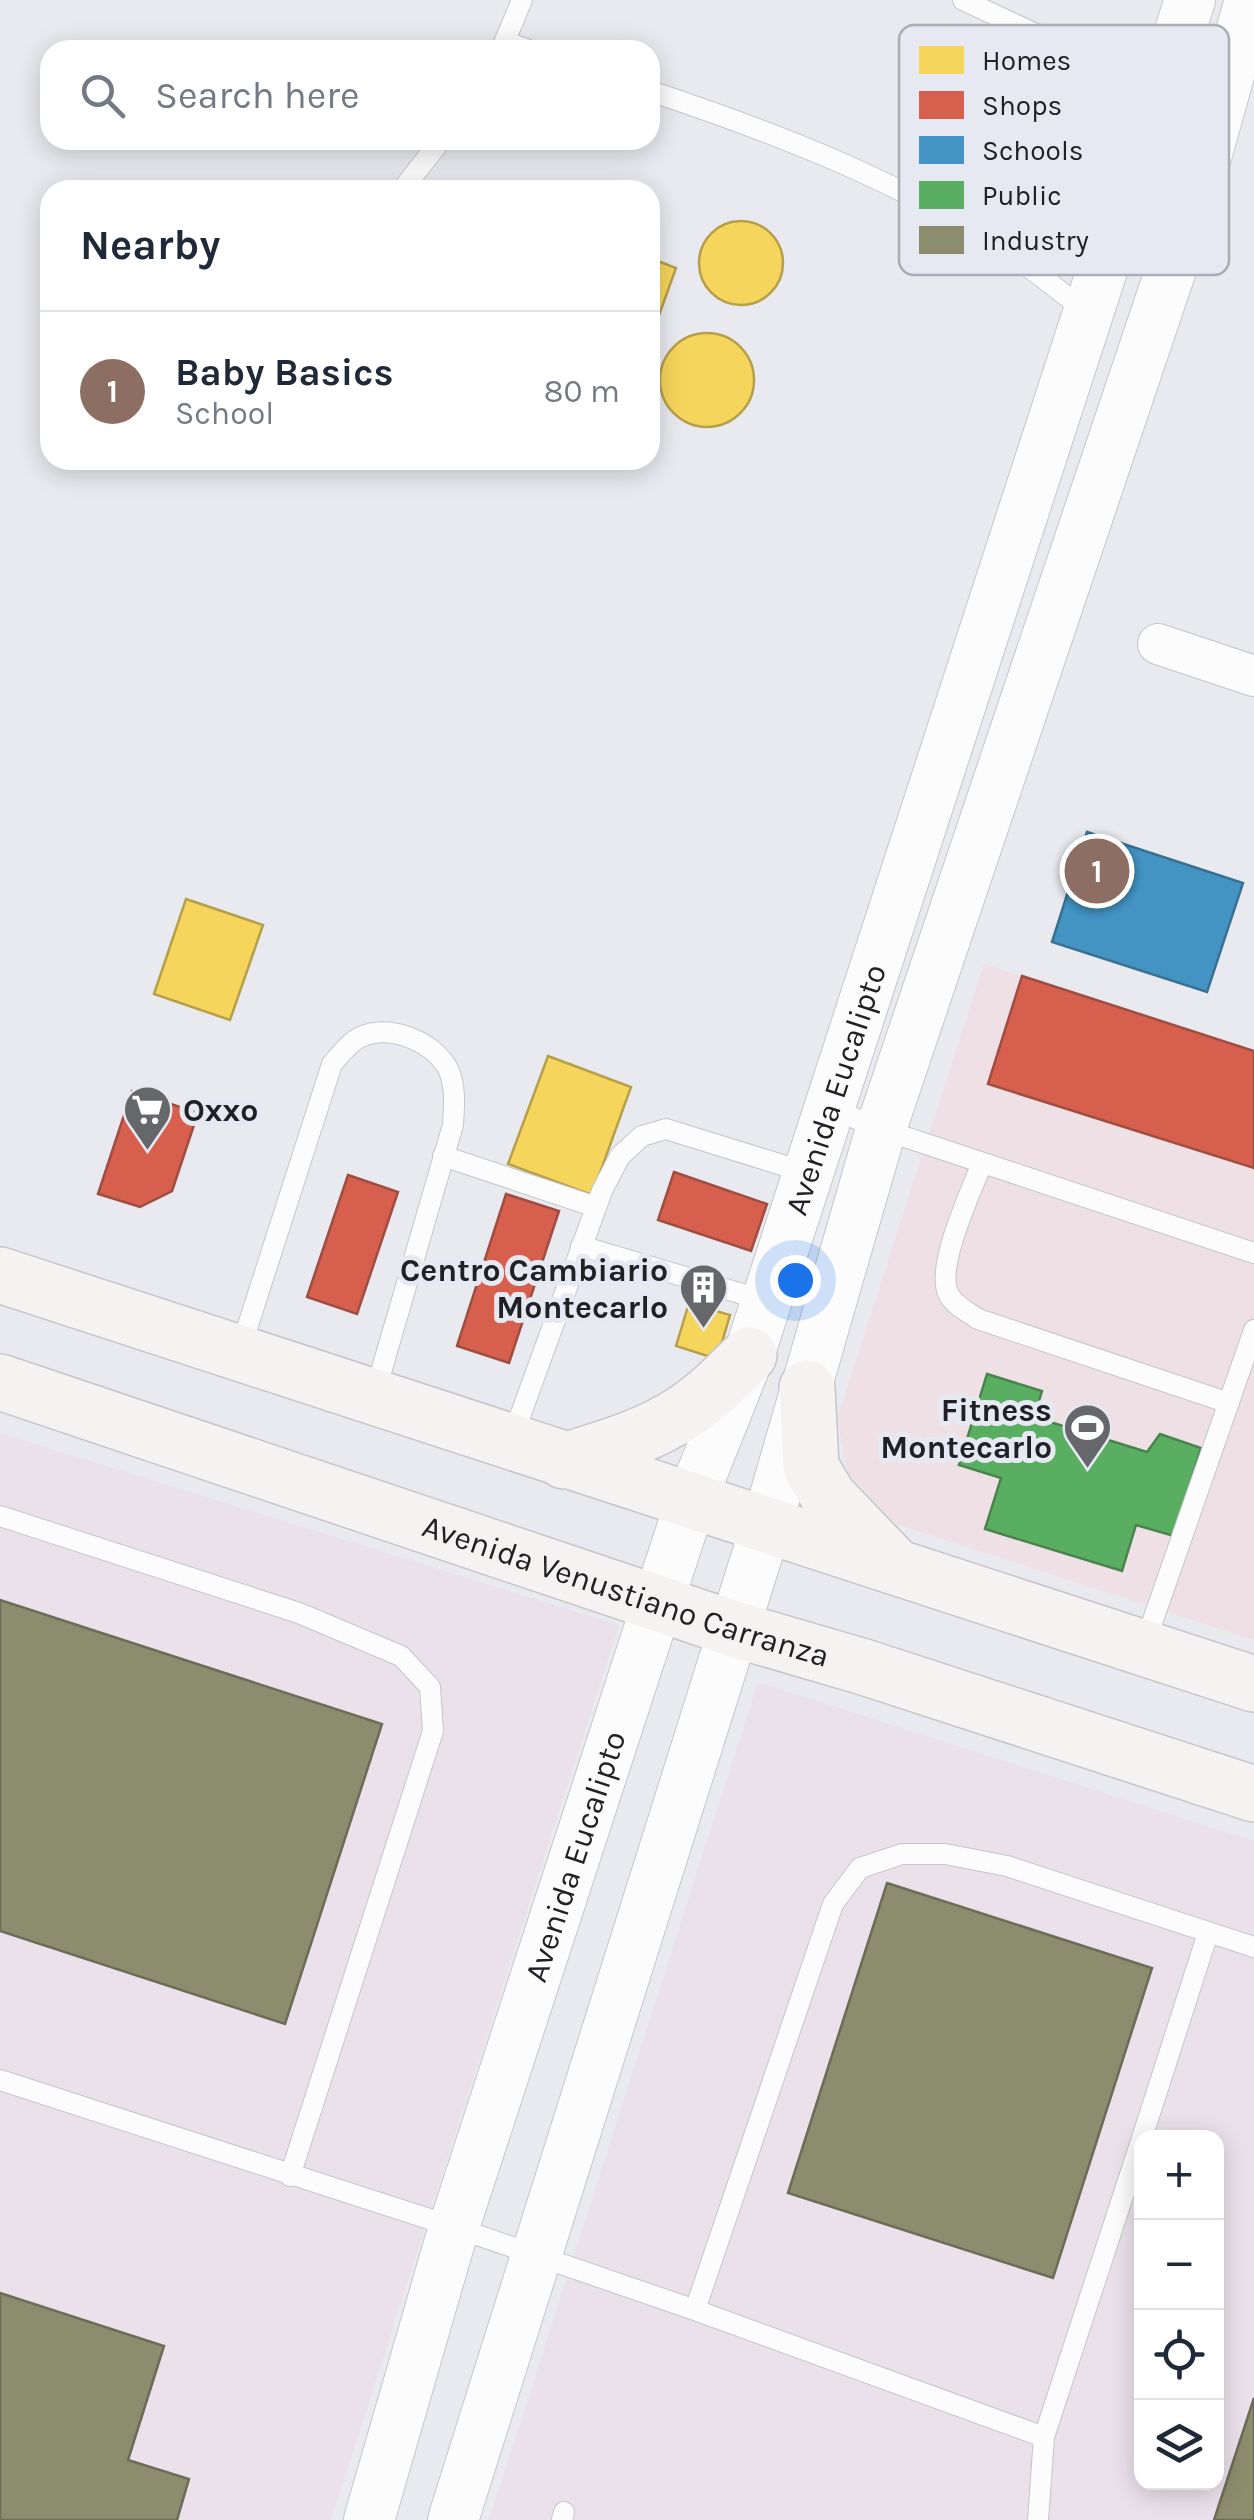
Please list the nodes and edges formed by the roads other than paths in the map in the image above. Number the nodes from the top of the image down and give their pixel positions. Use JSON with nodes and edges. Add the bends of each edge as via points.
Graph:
{"nodes":[{"id":1,"x":522,"y":0,"type":"edge"},
{"id":2,"x":962,"y":0,"type":"edge"},
{"id":3,"x":1190,"y":0,"type":"edge"},
{"id":4,"x":1250,"y":0,"type":"edge"},
{"id":5,"x":1016,"y":25,"type":"edge"},
{"id":6,"x":1182,"y":25,"type":"edge"},
{"id":7,"x":505,"y":40,"type":"edge"},
{"id":8,"x":1229,"y":75,"type":"edge"},
{"id":9,"x":660,"y":93,"type":"edge"},
{"id":10,"x":433,"y":150,"type":"edge"},
{"id":11,"x":410,"y":180,"type":"edge"},
{"id":12,"x":899,"y":193,"type":"edge"},
{"id":13,"x":1038,"y":275,"type":"edge"},
{"id":14,"x":1100,"y":275,"type":"edge"},
{"id":15,"x":1169,"y":275,"type":"edge"},
{"id":16,"x":1088,"y":313,"type":"junction"},
{"id":17,"x":1158,"y":644,"type":"dead end"},
{"id":18,"x":1253,"y":673,"type":"edge"},
{"id":19,"x":829,"y":1108,"type":"junction"},
{"id":20,"x":881,"y":1129,"type":"junction"},
{"id":21,"x":443,"y":1156,"type":"junction"},
{"id":22,"x":982,"y":1162,"type":"junction"},
{"id":23,"x":808,"y":1174,"type":"junction"},
{"id":24,"x":596,"y":1207,"type":"junction"},
{"id":25,"x":581,"y":1246,"type":"junction"},
{"id":26,"x":1254,"y":1254,"type":"edge"},
{"id":27,"x":0,"y":1275,"type":"edge"},
{"id":28,"x":766,"y":1301,"type":"junction"},
{"id":29,"x":1254,"y":1330,"type":"edge"},
{"id":30,"x":239,"y":1354,"type":"junction"},
{"id":31,"x":749,"y":1355,"type":"junction"},
{"id":32,"x":0,"y":1382,"type":"edge"},
{"id":33,"x":807,"y":1388,"type":"junction"},
{"id":34,"x":374,"y":1398,"type":"junction"},
{"id":35,"x":1229,"y":1403,"type":"junction"},
{"id":36,"x":510,"y":1442,"type":"junction"},
{"id":37,"x":564,"y":1461,"type":"junction"},
{"id":38,"x":691,"y":1501,"type":"junction"},
{"id":39,"x":0,"y":1516,"type":"edge"},
{"id":40,"x":766,"y":1527,"type":"junction"},
{"id":41,"x":899,"y":1570,"type":"junction"},
{"id":42,"x":658,"y":1602,"type":"junction"},
{"id":43,"x":734,"y":1630,"type":"junction"},
{"id":44,"x":1143,"y":1648,"type":"junction"},
{"id":45,"x":1254,"y":1684,"type":"edge"},
{"id":46,"x":1254,"y":1794,"type":"edge"},
{"id":47,"x":1208,"y":1933,"type":"junction"},
{"id":48,"x":1254,"y":1947,"type":"edge"},
{"id":49,"x":0,"y":2080,"type":"edge"},
{"id":50,"x":1145,"y":2130,"type":"edge"},
{"id":51,"x":1134,"y":2162,"type":"edge"},
{"id":52,"x":290,"y":2176,"type":"junction"},
{"id":53,"x":454,"y":2227,"type":"junction"},
{"id":54,"x":538,"y":2256,"type":"junction"},
{"id":55,"x":695,"y":2310,"type":"junction"},
{"id":56,"x":1044,"y":2438,"type":"junction"},
{"id":57,"x":369,"y":2520,"type":"edge"},
{"id":58,"x":453,"y":2520,"type":"edge"},
{"id":59,"x":1038,"y":2520,"type":"edge"}],
"edges":[{"from":1,"to":7,"type":"lane"},
{"from":2,"to":5,"type":"lane"},
{"from":3,"to":6,"type":"street","name":"Avenida Eucalipto"},
{"from":4,"to":8,"type":"street","name":"Avenida Eucalipto"},
{"from":9,"to":12,"type":"lane"},
{"from":10,"to":11,"type":"lane"},
{"from":13,"to":16,"type":"lane"},
{"from":14,"to":16,"type":"street","name":"Avenida Eucalipto"},
{"from":15,"to":20,"type":"street","name":"Avenida Eucalipto"},
{"from":16,"to":19,"type":"street","name":"Avenida Eucalipto"},
{"from":17,"to":18,"type":"street"},
{"from":19,"to":20,"type":"lane"},
{"from":19,"to":23,"type":"street","name":"Avenida Eucalipto"},
{"from":20,"to":22,"type":"lane"},
{"from":20,"to":33,"type":"street","name":"Avenida Eucalipto"},
{"from":21,"to":24,"type":"lane"},
{"from":21,"to":30,"type":"lane","via":[[455,1098],[437,1053],[404,1036],[374,1031],[354,1040],[332,1064]]},
{"from":21,"to":34,"type":"lane"},
{"from":22,"to":26,"type":"lane"},
{"from":22,"to":35,"type":"lane","via":[[949,1256],[948,1294],[959,1306],[978,1319]]},
{"from":23,"to":24,"type":"lane","via":[[666,1129],[642,1136],[620,1156]]},
{"from":23,"to":28,"type":"street","name":"Avenida Eucalipto"},
{"from":24,"to":25,"type":"lane"},
{"from":25,"to":28,"type":"lane"},
{"from":25,"to":36,"type":"lane"},
{"from":27,"to":30,"type":"main road"},
{"from":28,"to":31,"type":"street","name":"Avenida Eucalipto"},
{"from":29,"to":35,"type":"lane"},
{"from":30,"to":34,"type":"main road"},
{"from":31,"to":37,"type":"main road","via":[[664,1424]]},
{"from":31,"to":38,"type":"street","name":"Avenida Eucalipto"},
{"from":32,"to":42,"type":"main road","name":"Avenida Venustiano Carranza"},
{"from":33,"to":40,"type":"street","name":"Avenida Eucalipto"},
{"from":33,"to":41,"type":"main road","via":[[811,1467],[828,1496]]},
{"from":34,"to":36,"type":"main road"},
{"from":35,"to":44,"type":"lane"},
{"from":36,"to":37,"type":"main road"},
{"from":37,"to":38,"type":"main road"},
{"from":38,"to":40,"type":"main road"},
{"from":38,"to":42,"type":"street","name":"Avenida Eucalipto"},
{"from":39,"to":52,"type":"lane","via":[[346,1630],[401,1656],[430,1687],[433,1731]]},
{"from":40,"to":41,"type":"main road"},
{"from":40,"to":43,"type":"street","name":"Avenida Eucalipto"},
{"from":41,"to":44,"type":"main road"},
{"from":42,"to":43,"type":"main road","name":"Avenida Venustiano Carranza"},
{"from":42,"to":53,"type":"street","name":"Avenida Eucalipto"},
{"from":43,"to":46,"type":"main road","name":"Avenida Venustiano Carranza"},
{"from":43,"to":54,"type":"street","name":"Avenida Eucalipto"},
{"from":44,"to":45,"type":"main road"},
{"from":47,"to":48,"type":"lane"},
{"from":47,"to":50,"type":"lane"},
{"from":47,"to":55,"type":"lane","via":[[1007,1866],[945,1854],[902,1854],[860,1868],[833,1904]]},
{"from":49,"to":52,"type":"lane"},
{"from":51,"to":56,"type":"lane"},
{"from":52,"to":53,"type":"lane"},
{"from":53,"to":54,"type":"lane"},
{"from":53,"to":57,"type":"street","name":"Avenida Eucalipto"},
{"from":54,"to":55,"type":"lane"},
{"from":54,"to":58,"type":"street","name":"Avenida Eucalipto"},
{"from":55,"to":56,"type":"lane"},
{"from":56,"to":59,"type":"lane"}]}
